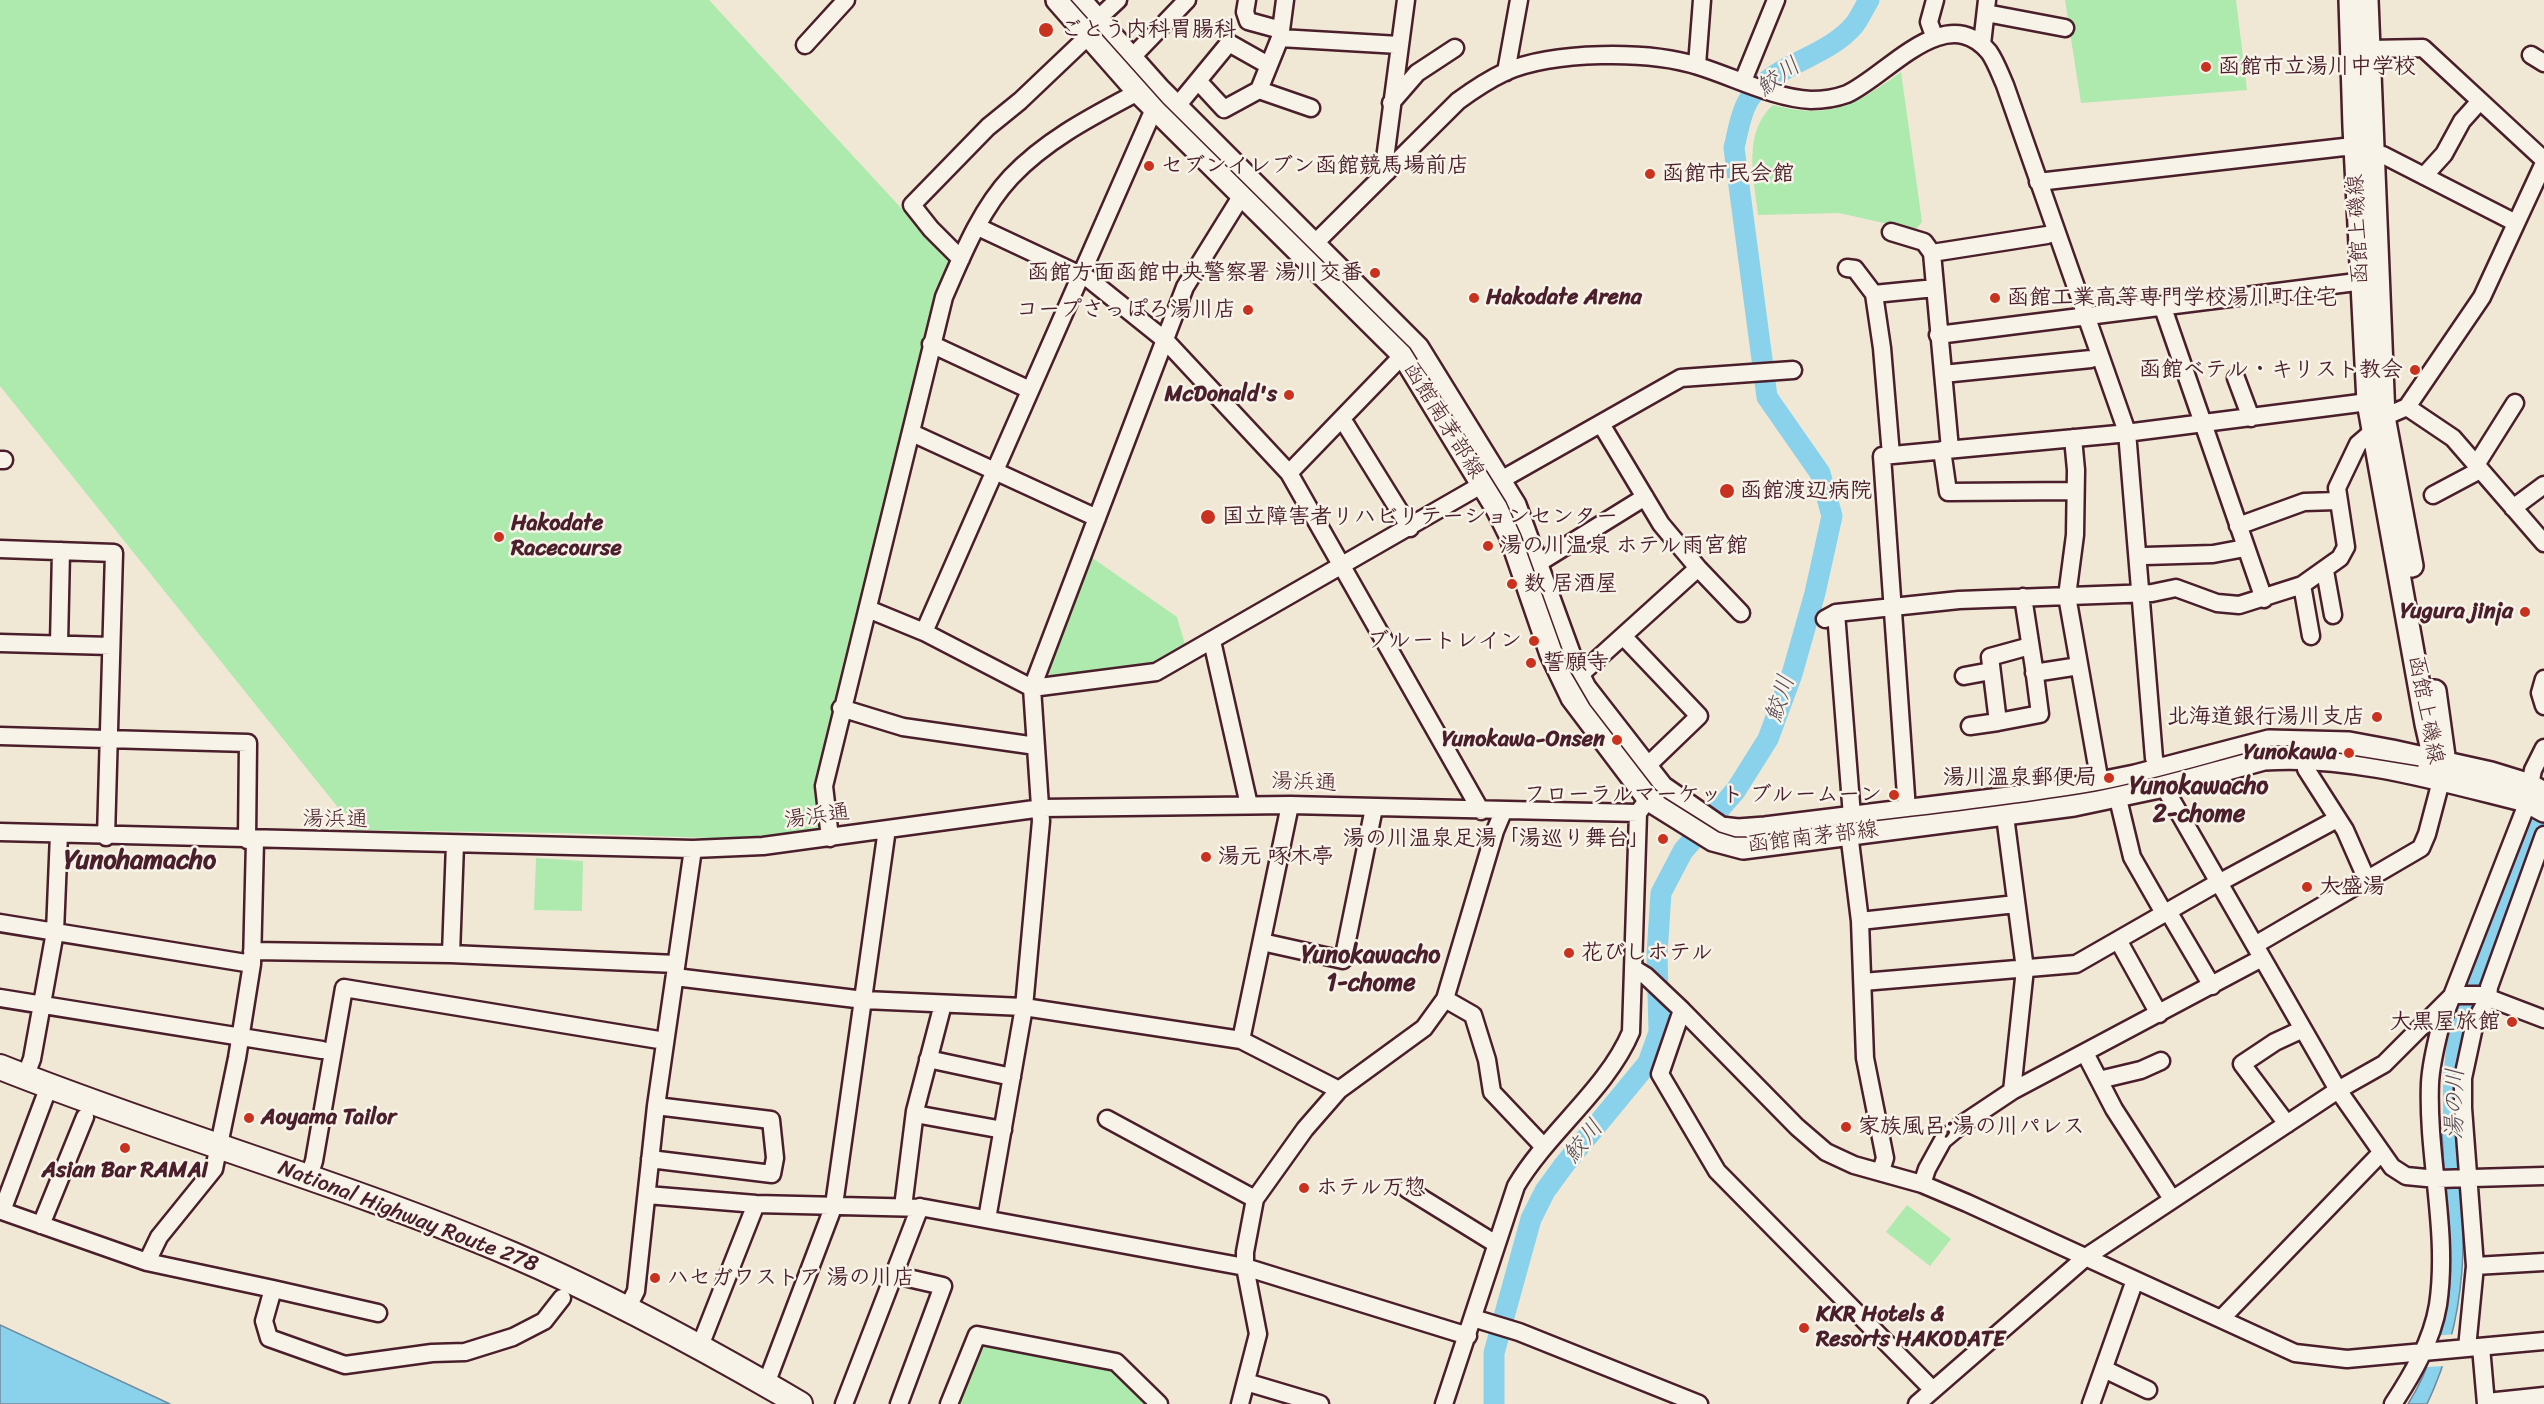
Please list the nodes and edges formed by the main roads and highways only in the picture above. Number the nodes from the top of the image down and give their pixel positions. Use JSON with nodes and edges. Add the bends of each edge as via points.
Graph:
{"nodes":[{"id":1,"x":1057,"y":0,"type":"edge"},
{"id":2,"x":1080,"y":0,"type":"edge"},
{"id":3,"x":2350,"y":0,"type":"edge"},
{"id":4,"x":2367,"y":0,"type":"edge"},
{"id":5,"x":1168,"y":102,"type":"junction"},
{"id":6,"x":2363,"y":149,"type":"junction"},
{"id":7,"x":1308,"y":249,"type":"junction"},
{"id":8,"x":2371,"y":280,"type":"junction"},
{"id":9,"x":2378,"y":424,"type":"junction"},
{"id":10,"x":1491,"y":482,"type":"junction"},
{"id":11,"x":1572,"y":682,"type":"junction"},
{"id":12,"x":2433,"y":723,"type":"junction"},
{"id":13,"x":2402,"y":753,"type":"junction"},
{"id":14,"x":2439,"y":768,"type":"junction"},
{"id":15,"x":2491,"y":774,"type":"junction"},
{"id":16,"x":2161,"y":778,"type":"junction"},
{"id":17,"x":2537,"y":798,"type":"edge"},
{"id":18,"x":1650,"y":800,"type":"junction"},
{"id":19,"x":1851,"y":824,"type":"junction"},
{"id":20,"x":0,"y":1067,"type":"edge"},
{"id":21,"x":800,"y":1404,"type":"edge"}],
"edges":[{"from":1,"to":5,"type":"main road","via":[[1138,93]]},
{"from":2,"to":5,"type":"main road"},
{"from":3,"to":6,"type":"main road","name":"函館上磯線"},
{"from":4,"to":6,"type":"main road","name":"函館上磯線","via":[[2369,49]]},
{"from":5,"to":7,"type":"main road"},
{"from":6,"to":8,"type":"main road","name":"函館上磯線"},
{"from":7,"to":10,"type":"main road","name":"函館南茅部線","via":[[1403,356]]},
{"from":7,"to":10,"type":"main road","via":[[1418,348]]},
{"from":8,"to":9,"type":"main road","name":"函館上磯線"},
{"from":8,"to":9,"type":"main road","name":"函館上磯線","via":[[2368,402]]},
{"from":9,"to":12,"type":"main road","name":"函館上磯線"},
{"from":10,"to":11,"type":"main road","name":"函館南茅部線"},
{"from":10,"to":11,"type":"main road","via":[[1519,515]]},
{"from":11,"to":18,"type":"main road","name":"函館南茅部線"},
{"from":11,"to":18,"type":"main road","via":[[1585,688],[1646,767]]},
{"from":12,"to":13,"type":"main road"},
{"from":12,"to":14,"type":"main road","name":"函館上磯線"},
{"from":12,"to":15,"type":"main road"},
{"from":13,"to":14,"type":"main road"},
{"from":13,"to":16,"type":"main road","via":[[2349,743],[2270,741]]},
{"from":14,"to":15,"type":"main road"},
{"from":14,"to":16,"type":"main road","via":[[2264,759]]},
{"from":14,"to":17,"type":"main road"},
{"from":15,"to":17,"type":"main road"},
{"from":16,"to":19,"type":"main road","name":"函館南茅部線","via":[[1908,810]]},
{"from":16,"to":19,"type":"main road","name":"函館南茅部線","via":[[2074,805],[2005,816]]},
{"from":18,"to":19,"type":"main road","name":"函館南茅部線","via":[[1692,819],[1731,847],[1743,848]]},
{"from":20,"to":21,"type":"highway","name":"National Highway Route 278","via":[[426,1220],[628,1307]]}]}
